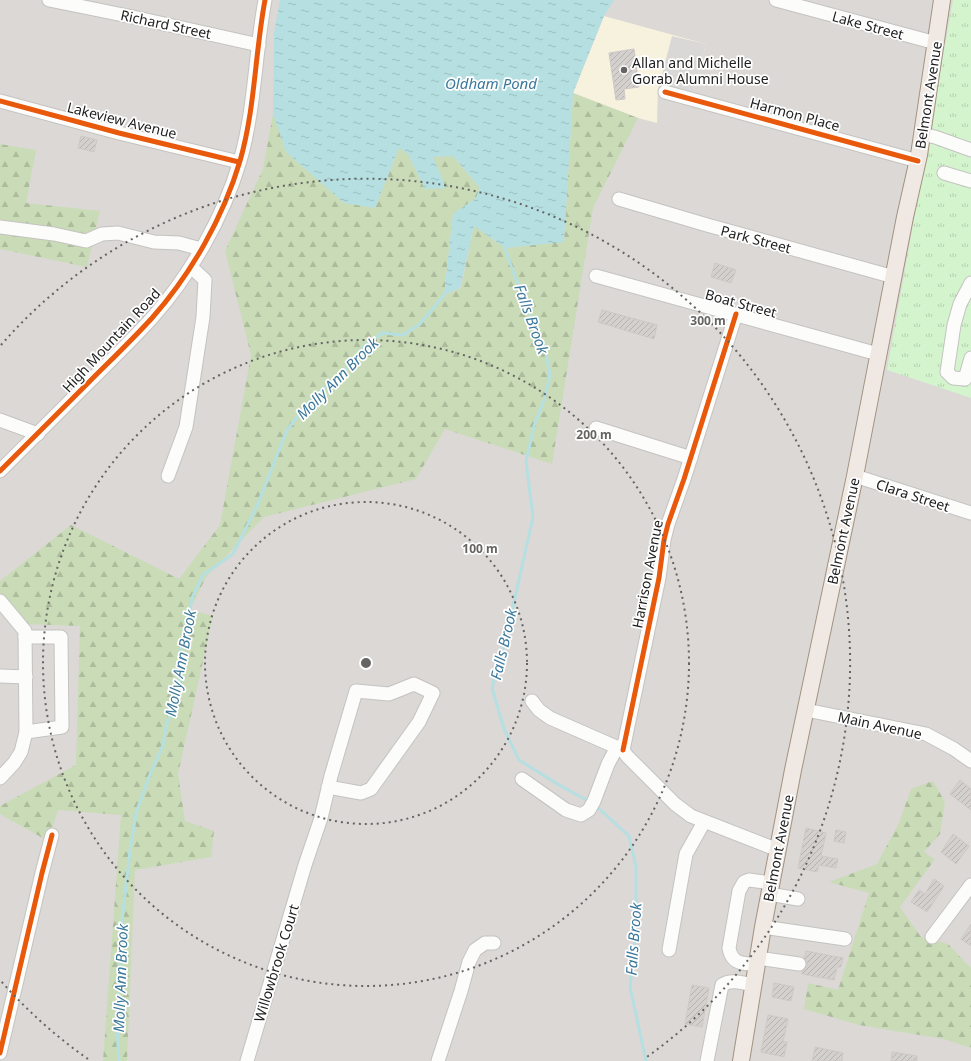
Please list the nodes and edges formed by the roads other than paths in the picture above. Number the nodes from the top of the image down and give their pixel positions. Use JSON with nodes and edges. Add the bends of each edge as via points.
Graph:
{"nodes":[{"id":1,"x":49,"y":0,"type":"edge"},
{"id":2,"x":265,"y":0,"type":"edge"},
{"id":3,"x":776,"y":0,"type":"edge"},
{"id":4,"x":942,"y":0,"type":"edge"},
{"id":5,"x":936,"y":43,"type":"junction"},
{"id":6,"x":259,"y":45,"type":"junction"},
{"id":7,"x":665,"y":92,"type":"dead end"},
{"id":8,"x":0,"y":101,"type":"edge"},
{"id":9,"x":922,"y":134,"type":"junction"},
{"id":10,"x":971,"y":150,"type":"edge"},
{"id":11,"x":918,"y":161,"type":"junction"},
{"id":12,"x":239,"y":162,"type":"junction"},
{"id":13,"x":944,"y":173,"type":"dead end"},
{"id":14,"x":971,"y":181,"type":"edge"},
{"id":15,"x":619,"y":199,"type":"dead end"},
{"id":16,"x":0,"y":227,"type":"edge"},
{"id":17,"x":201,"y":249,"type":"junction"},
{"id":18,"x":191,"y":267,"type":"junction"},
{"id":19,"x":596,"y":276,"type":"dead end"},
{"id":20,"x":894,"y":277,"type":"junction"},
{"id":21,"x":971,"y":283,"type":"edge"},
{"id":22,"x":736,"y":314,"type":"junction"},
{"id":23,"x":878,"y":354,"type":"junction"},
{"id":24,"x":971,"y":358,"type":"edge"},
{"id":25,"x":953,"y":378,"type":"junction"},
{"id":26,"x":971,"y":386,"type":"edge"},
{"id":27,"x":0,"y":420,"type":"edge"},
{"id":28,"x":596,"y":428,"type":"dead end"},
{"id":29,"x":38,"y":434,"type":"junction"},
{"id":30,"x":691,"y":458,"type":"junction"},
{"id":31,"x":0,"y":471,"type":"edge"},
{"id":32,"x":168,"y":476,"type":"dead end"},
{"id":33,"x":855,"y":476,"type":"junction"},
{"id":34,"x":971,"y":513,"type":"edge"},
{"id":35,"x":0,"y":601,"type":"edge"},
{"id":36,"x":25,"y":637,"type":"junction"},
{"id":37,"x":0,"y":676,"type":"edge"},
{"id":38,"x":26,"y":677,"type":"junction"},
{"id":39,"x":532,"y":701,"type":"dead end"},
{"id":40,"x":806,"y":710,"type":"junction"},
{"id":41,"x":26,"y":732,"type":"junction"},
{"id":42,"x":620,"y":749,"type":"junction"},
{"id":43,"x":971,"y":761,"type":"edge"},
{"id":44,"x":0,"y":778,"type":"edge"},
{"id":45,"x":522,"y":779,"type":"dead end"},
{"id":46,"x":328,"y":787,"type":"junction"},
{"id":47,"x":704,"y":822,"type":"junction"},
{"id":48,"x":52,"y":835,"type":"dead end"},
{"id":49,"x":778,"y":850,"type":"junction"},
{"id":50,"x":971,"y":885,"type":"edge"},
{"id":51,"x":770,"y":889,"type":"junction"},
{"id":52,"x":798,"y":898,"type":"dead end"},
{"id":53,"x":763,"y":927,"type":"junction"},
{"id":54,"x":932,"y":938,"type":"dead end"},
{"id":55,"x":845,"y":939,"type":"dead end"},
{"id":56,"x":494,"y":943,"type":"dead end"},
{"id":57,"x":669,"y":950,"type":"dead end"},
{"id":58,"x":757,"y":962,"type":"junction"},
{"id":59,"x":799,"y":964,"type":"dead end"},
{"id":60,"x":753,"y":985,"type":"junction"},
{"id":61,"x":0,"y":1053,"type":"edge"},
{"id":62,"x":247,"y":1061,"type":"edge"},
{"id":63,"x":438,"y":1061,"type":"edge"},
{"id":64,"x":707,"y":1061,"type":"edge"},
{"id":65,"x":741,"y":1061,"type":"edge"}],
"edges":[{"from":1,"to":6,"type":"street","name":"Richard Street"},
{"from":2,"to":6,"type":"street","name":"High Mountain Road"},
{"from":3,"to":5,"type":"street","name":"Lake Street"},
{"from":4,"to":5,"type":"main road","name":"Belmont Avenue"},
{"from":5,"to":9,"type":"main road","name":"Belmont Avenue"},
{"from":6,"to":12,"type":"street","name":"High Mountain Road","via":[[250,119]]},
{"from":7,"to":11,"type":"street","name":"Harmon Place"},
{"from":8,"to":12,"type":"street","name":"Lakeview Avenue"},
{"from":9,"to":10,"type":"street"},
{"from":9,"to":11,"type":"main road","name":"Belmont Avenue"},
{"from":11,"to":20,"type":"main road","name":"Belmont Avenue"},
{"from":12,"to":17,"type":"street","name":"High Mountain Road","via":[[213,228]]},
{"from":13,"to":14,"type":"street"},
{"from":15,"to":20,"type":"street","name":"Park Street"},
{"from":16,"to":17,"type":"street","via":[[86,241],[102,234],[118,234]]},
{"from":17,"to":18,"type":"street","name":"High Mountain Road"},
{"from":18,"to":29,"type":"street","name":"High Mountain Road","via":[[152,318]]},
{"from":18,"to":32,"type":"street","via":[[205,280],[203,318],[186,427]]},
{"from":19,"to":22,"type":"street","name":"Boat Street"},
{"from":20,"to":23,"type":"main road","name":"Belmont Avenue"},
{"from":21,"to":25,"type":"street","via":[[960,304],[954,325],[947,372]]},
{"from":22,"to":23,"type":"street","name":"Boat Street"},
{"from":22,"to":30,"type":"street","name":"Harrison Avenue"},
{"from":23,"to":33,"type":"main road","name":"Belmont Avenue"},
{"from":24,"to":25,"type":"street","via":[[965,379]]},
{"from":25,"to":26,"type":"street"},
{"from":27,"to":29,"type":"street"},
{"from":28,"to":30,"type":"street"},
{"from":29,"to":31,"type":"street","name":"High Mountain Road"},
{"from":30,"to":42,"type":"street","name":"Harrison Avenue","via":[[664,540],[659,578]]},
{"from":33,"to":34,"type":"street","name":"Clara Street"},
{"from":33,"to":40,"type":"main road","name":"Belmont Avenue"},
{"from":35,"to":36,"type":"street","via":[[25,631]]},
{"from":36,"to":38,"type":"street"},
{"from":36,"to":41,"type":"street","via":[[61,637],[62,727]]},
{"from":37,"to":38,"type":"street"},
{"from":38,"to":41,"type":"street"},
{"from":39,"to":42,"type":"street","via":[[550,718]]},
{"from":40,"to":43,"type":"street","name":"Main Avenue","via":[[926,734],[954,748]]},
{"from":40,"to":49,"type":"main road","name":"Belmont Avenue"},
{"from":41,"to":44,"type":"street","via":[[21,752]]},
{"from":42,"to":45,"type":"street","name":"Harrison Avenue","via":[[608,764],[592,805],[581,815],[566,810]]},
{"from":42,"to":47,"type":"street","via":[[675,804]]},
{"from":46,"to":46,"type":"street","name":"Willowbrook Court","via":[[356,691],[389,694],[414,684],[433,693],[419,722],[371,789],[361,793]]},
{"from":46,"to":62,"type":"street","name":"Willowbrook Court","via":[[321,818]]},
{"from":47,"to":49,"type":"street"},
{"from":47,"to":57,"type":"street","via":[[686,854]]},
{"from":48,"to":61,"type":"street"},
{"from":49,"to":51,"type":"main road","name":"Belmont Avenue"},
{"from":50,"to":54,"type":"street"},
{"from":51,"to":52,"type":"street"},
{"from":51,"to":53,"type":"main road","name":"Belmont Avenue"},
{"from":51,"to":58,"type":"street","via":[[750,880],[744,882],[739,891],[730,956],[735,961]]},
{"from":53,"to":55,"type":"street"},
{"from":53,"to":58,"type":"main road","name":"Belmont Avenue"},
{"from":56,"to":63,"type":"street","via":[[485,943],[475,950],[469,962]]},
{"from":58,"to":59,"type":"street"},
{"from":58,"to":60,"type":"main road","name":"Belmont Avenue"},
{"from":60,"to":64,"type":"street","via":[[732,982],[722,985]]},
{"from":60,"to":65,"type":"main road","name":"Belmont Avenue"}]}
